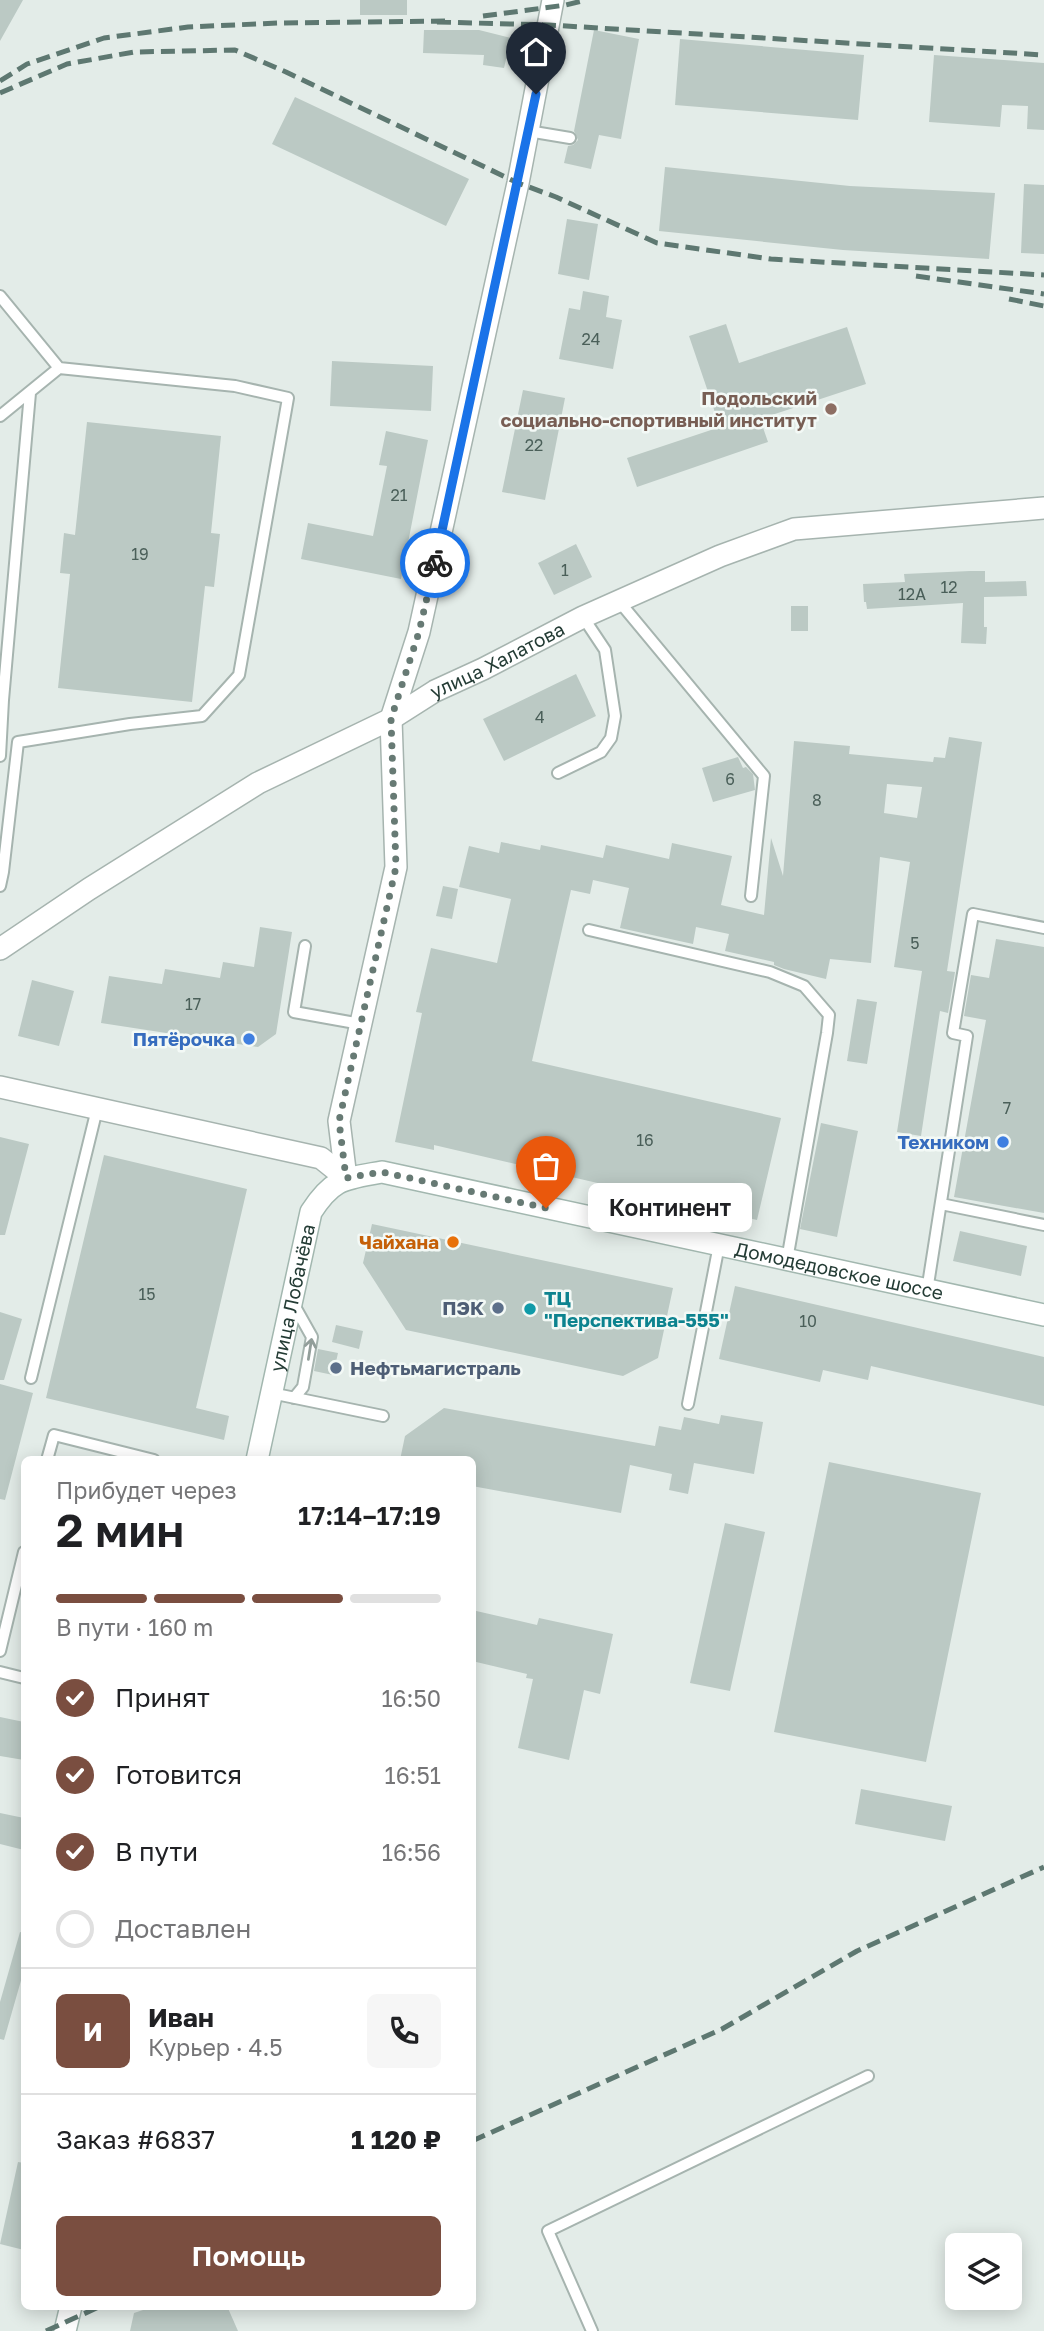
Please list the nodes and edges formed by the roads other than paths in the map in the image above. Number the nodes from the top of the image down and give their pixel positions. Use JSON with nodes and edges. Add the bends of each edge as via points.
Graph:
{"nodes":[{"id":1,"x":554,"y":0,"type":"edge"},
{"id":2,"x":528,"y":131,"type":"junction"},
{"id":3,"x":570,"y":138,"type":"dead end"},
{"id":4,"x":0,"y":296,"type":"edge"},
{"id":5,"x":59,"y":368,"type":"junction"},
{"id":6,"x":30,"y":393,"type":"junction"},
{"id":7,"x":0,"y":416,"type":"edge"},
{"id":8,"x":1044,"y":508,"type":"edge"},
{"id":9,"x":618,"y":600,"type":"junction"},
{"id":10,"x":583,"y":617,"type":"junction"},
{"id":11,"x":1,"y":697,"type":"edge"},
{"id":12,"x":391,"y":719,"type":"junction"},
{"id":13,"x":0,"y":756,"type":"edge"},
{"id":14,"x":558,"y":773,"type":"dead end"},
{"id":15,"x":0,"y":887,"type":"edge"},
{"id":16,"x":751,"y":896,"type":"dead end"},
{"id":17,"x":1044,"y":928,"type":"edge"},
{"id":18,"x":589,"y":930,"type":"dead end"},
{"id":19,"x":305,"y":946,"type":"dead end"},
{"id":20,"x":0,"y":949,"type":"edge"},
{"id":21,"x":361,"y":1024,"type":"junction"},
{"id":22,"x":0,"y":1087,"type":"edge"},
{"id":23,"x":97,"y":1108,"type":"junction"},
{"id":24,"x":346,"y":1178,"type":"junction"},
{"id":25,"x":941,"y":1204,"type":"junction"},
{"id":26,"x":1044,"y":1225,"type":"edge"},
{"id":27,"x":719,"y":1245,"type":"junction"},
{"id":28,"x":787,"y":1260,"type":"junction"},
{"id":29,"x":927,"y":1291,"type":"junction"},
{"id":30,"x":291,"y":1301,"type":"junction"},
{"id":31,"x":1044,"y":1315,"type":"edge"},
{"id":32,"x":31,"y":1378,"type":"dead end"},
{"id":33,"x":271,"y":1393,"type":"junction"},
{"id":34,"x":294,"y":1398,"type":"junction"},
{"id":35,"x":688,"y":1404,"type":"dead end"},
{"id":36,"x":383,"y":1416,"type":"dead end"},
{"id":37,"x":48,"y":1456,"type":"edge"},
{"id":38,"x":138,"y":1456,"type":"edge"},
{"id":39,"x":258,"y":1456,"type":"edge"},
{"id":40,"x":21,"y":1564,"type":"edge"},
{"id":41,"x":0,"y":1651,"type":"edge"},
{"id":42,"x":0,"y":1672,"type":"edge"},
{"id":43,"x":21,"y":1677,"type":"edge"},
{"id":44,"x":868,"y":2076,"type":"dead end"},
{"id":45,"x":70,"y":2310,"type":"edge"},
{"id":46,"x":65,"y":2331,"type":"edge"},
{"id":47,"x":592,"y":2331,"type":"edge"}],
"edges":[{"from":1,"to":2,"type":"street"},
{"from":2,"to":3,"type":"lane"},
{"from":2,"to":12,"type":"street","via":[[419,632]]},
{"from":4,"to":5,"type":"lane"},
{"from":5,"to":6,"type":"lane"},
{"from":5,"to":15,"type":"lane","via":[[235,386],[288,398],[239,675],[202,716],[18,743]]},
{"from":6,"to":7,"type":"lane"},
{"from":6,"to":11,"type":"lane"},
{"from":8,"to":9,"type":"street","name":"улица Халатова","via":[[794,529]]},
{"from":9,"to":10,"type":"street","name":"улица Халатова"},
{"from":9,"to":16,"type":"lane","via":[[764,776]]},
{"from":10,"to":12,"type":"street","name":"улица Халатова","via":[[435,691]]},
{"from":10,"to":14,"type":"lane","via":[[605,650],[615,716],[611,738],[601,752]]},
{"from":11,"to":13,"type":"lane"},
{"from":12,"to":20,"type":"street","name":"улица Халатова","via":[[258,783]]},
{"from":12,"to":21,"type":"street","via":[[396,867]]},
{"from":17,"to":25,"type":"lane","via":[[973,914],[953,1033],[967,1036]]},
{"from":18,"to":28,"type":"lane","via":[[770,972],[804,986],[829,1015]]},
{"from":19,"to":21,"type":"lane","via":[[294,1012]]},
{"from":21,"to":24,"type":"street","via":[[339,1121]]},
{"from":22,"to":23,"type":"street"},
{"from":23,"to":24,"type":"street","via":[[321,1158]]},
{"from":23,"to":32,"type":"lane"},
{"from":24,"to":27,"type":"street","name":"Домодедовское шоссе","via":[[382,1172]]},
{"from":24,"to":30,"type":"street","name":"улица Лобачёва","via":[[324,1192],[311,1212]]},
{"from":25,"to":26,"type":"lane"},
{"from":25,"to":29,"type":"lane"},
{"from":27,"to":28,"type":"street","name":"Домодедовское шоссе"},
{"from":27,"to":35,"type":"lane"},
{"from":28,"to":29,"type":"street","name":"Домодедовское шоссе"},
{"from":29,"to":31,"type":"street","name":"Домодедовское шоссе"},
{"from":30,"to":33,"type":"street","name":"улица Лобачёва"},
{"from":34,"to":30,"type":"lane","one_way":true,"via":[[303,1387],[312,1337]]},
{"from":33,"to":34,"type":"lane"},
{"from":33,"to":39,"type":"street","name":"улица Лобачёва"},
{"from":34,"to":36,"type":"lane"},
{"from":37,"to":38,"type":"lane","via":[[54,1435]]},
{"from":40,"to":41,"type":"lane"},
{"from":42,"to":43,"type":"lane"},
{"from":44,"to":47,"type":"lane","via":[[548,2231]]},
{"from":45,"to":46,"type":"street"}]}
